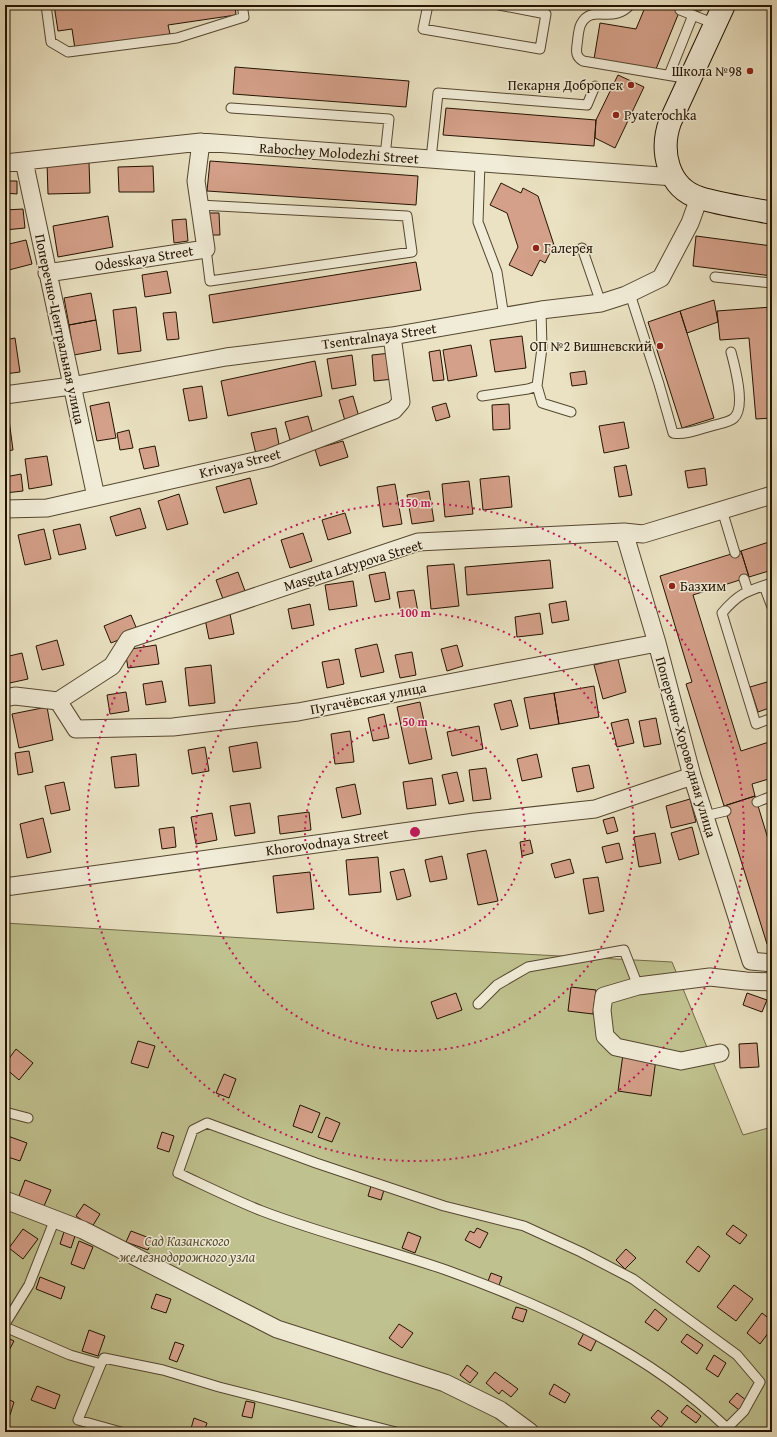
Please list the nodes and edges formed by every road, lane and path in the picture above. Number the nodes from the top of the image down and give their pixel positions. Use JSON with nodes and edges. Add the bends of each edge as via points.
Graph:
{"nodes":[{"id":1,"x":46,"y":5,"type":"edge"},
{"id":2,"x":242,"y":5,"type":"edge"},
{"id":3,"x":428,"y":5,"type":"edge"},
{"id":4,"x":499,"y":5,"type":"edge"},
{"id":5,"x":630,"y":5,"type":"edge"},
{"id":6,"x":680,"y":10,"type":"dead end"},
{"id":7,"x":693,"y":15,"type":"junction"},
{"id":8,"x":720,"y":15,"type":"edge"},
{"id":9,"x":669,"y":75,"type":"junction"},
{"id":10,"x":690,"y":78,"type":"junction"},
{"id":11,"x":595,"y":86,"type":"dead end"},
{"id":12,"x":231,"y":108,"type":"dead end"},
{"id":13,"x":202,"y":142,"type":"junction"},
{"id":14,"x":385,"y":156,"type":"junction"},
{"id":15,"x":431,"y":159,"type":"junction"},
{"id":16,"x":24,"y":161,"type":"junction"},
{"id":17,"x":5,"y":163,"type":"edge"},
{"id":18,"x":480,"y":163,"type":"junction"},
{"id":19,"x":674,"y":177,"type":"junction"},
{"id":20,"x":699,"y":198,"type":"junction"},
{"id":21,"x":199,"y":205,"type":"junction"},
{"id":22,"x":772,"y":213,"type":"edge"},
{"id":23,"x":582,"y":248,"type":"dead end"},
{"id":24,"x":206,"y":249,"type":"junction"},
{"id":25,"x":47,"y":274,"type":"junction"},
{"id":26,"x":715,"y":277,"type":"dead end"},
{"id":27,"x":772,"y":283,"type":"edge"},
{"id":28,"x":630,"y":294,"type":"junction"},
{"id":29,"x":601,"y":303,"type":"junction"},
{"id":30,"x":541,"y":310,"type":"junction"},
{"id":31,"x":504,"y":317,"type":"junction"},
{"id":32,"x":392,"y":336,"type":"junction"},
{"id":33,"x":731,"y":352,"type":"dead end"},
{"id":34,"x":71,"y":386,"type":"junction"},
{"id":35,"x":537,"y":386,"type":"junction"},
{"id":36,"x":5,"y":395,"type":"edge"},
{"id":37,"x":482,"y":396,"type":"dead end"},
{"id":38,"x":571,"y":412,"type":"dead end"},
{"id":39,"x":772,"y":495,"type":"edge"},
{"id":40,"x":96,"y":497,"type":"junction"},
{"id":41,"x":5,"y":508,"type":"edge"},
{"id":42,"x":722,"y":510,"type":"junction"},
{"id":43,"x":624,"y":532,"type":"junction"},
{"id":44,"x":736,"y":553,"type":"dead end"},
{"id":45,"x":744,"y":579,"type":"dead end"},
{"id":46,"x":768,"y":584,"type":"edge"},
{"id":47,"x":748,"y":591,"type":"junction"},
{"id":48,"x":772,"y":606,"type":"edge"},
{"id":49,"x":657,"y":643,"type":"junction"},
{"id":50,"x":5,"y":698,"type":"edge"},
{"id":51,"x":58,"y":701,"type":"junction"},
{"id":52,"x":772,"y":718,"type":"edge"},
{"id":53,"x":692,"y":776,"type":"junction"},
{"id":54,"x":772,"y":796,"type":"edge"},
{"id":55,"x":757,"y":802,"type":"dead end"},
{"id":56,"x":726,"y":812,"type":"dead end"},
{"id":57,"x":705,"y":816,"type":"junction"},
{"id":58,"x":5,"y":887,"type":"edge"},
{"id":59,"x":772,"y":964,"type":"edge"},
{"id":60,"x":772,"y":982,"type":"edge"},
{"id":61,"x":638,"y":986,"type":"junction"},
{"id":62,"x":478,"y":1004,"type":"dead end"},
{"id":63,"x":720,"y":1053,"type":"dead end"},
{"id":64,"x":5,"y":1112,"type":"edge"},
{"id":65,"x":28,"y":1118,"type":"dead end"},
{"id":66,"x":5,"y":1200,"type":"edge"},
{"id":67,"x":55,"y":1219,"type":"junction"},
{"id":68,"x":5,"y":1325,"type":"edge"},
{"id":69,"x":101,"y":1364,"type":"junction"},
{"id":70,"x":725,"y":1430,"type":"edge"},
{"id":71,"x":121,"y":1432,"type":"edge"},
{"id":72,"x":396,"y":1432,"type":"edge"},
{"id":73,"x":530,"y":1432,"type":"edge"}],
"edges":[{"from":1,"to":2,"type":"lane","via":[[52,42],[68,52],[177,38],[244,17]]},
{"from":3,"to":4,"type":"lane","via":[[423,29],[540,49],[546,14]]},
{"from":5,"to":9,"type":"lane","via":[[619,14],[594,14],[584,20],[579,32],[576,51],[578,57],[583,61]]},
{"from":6,"to":7,"type":"lane"},
{"from":7,"to":8,"type":"lane"},
{"from":7,"to":9,"type":"lane"},
{"from":8,"to":10,"type":"street"},
{"from":9,"to":10,"type":"lane"},
{"from":10,"to":19,"type":"street","via":[[666,134],[665,156]]},
{"from":11,"to":15,"type":"lane","via":[[587,105],[438,93]]},
{"from":12,"to":14,"type":"lane","via":[[388,119]]},
{"from":13,"to":14,"type":"street","name":"Rabochey Molodezhi Street"},
{"from":13,"to":16,"type":"street","name":"Rabochey Molodezhi Street"},
{"from":13,"to":21,"type":"street","name":"Odesskaya Street","via":[[196,181]]},
{"from":14,"to":15,"type":"street","name":"Rabochey Molodezhi Street"},
{"from":15,"to":18,"type":"street","name":"Rabochey Molodezhi Street"},
{"from":16,"to":17,"type":"street","name":"Rabochey Molodezhi Street"},
{"from":16,"to":25,"type":"street","name":"Поперечно-Центральная улица"},
{"from":18,"to":19,"type":"street","name":"Rabochey Molodezhi Street"},
{"from":18,"to":31,"type":"lane","via":[[478,222],[497,272]]},
{"from":19,"to":20,"type":"street"},
{"from":20,"to":22,"type":"street"},
{"from":20,"to":28,"type":"street","name":"Tsentralnaya Street","via":[[690,223],[661,278]]},
{"from":21,"to":24,"type":"street","name":"Odesskaya Street"},
{"from":21,"to":24,"type":"lane","via":[[407,216],[412,252],[210,281]]},
{"from":23,"to":29,"type":"lane"},
{"from":24,"to":25,"type":"street","name":"Odesskaya Street"},
{"from":25,"to":34,"type":"street","name":"Поперечно-Центральная улица"},
{"from":26,"to":27,"type":"lane"},
{"from":28,"to":29,"type":"street","name":"Tsentralnaya Street"},
{"from":28,"to":33,"type":"lane","via":[[673,433],[698,430],[734,418],[739,411],[740,400]]},
{"from":29,"to":30,"type":"street","name":"Tsentralnaya Street"},
{"from":30,"to":31,"type":"street","name":"Tsentralnaya Street"},
{"from":30,"to":35,"type":"lane","via":[[542,348]]},
{"from":31,"to":32,"type":"street","name":"Tsentralnaya Street"},
{"from":32,"to":34,"type":"street","name":"Tsentralnaya Street","via":[[226,357]]},
{"from":32,"to":40,"type":"street","name":"Krivaya Street","via":[[401,402],[394,410],[268,458]]},
{"from":34,"to":36,"type":"street","name":"Tsentralnaya Street"},
{"from":34,"to":40,"type":"street","name":"Поперечно-Центральная улица"},
{"from":35,"to":37,"type":"lane"},
{"from":35,"to":38,"type":"lane","via":[[542,403]]},
{"from":39,"to":42,"type":"street","name":"Masguta Latypova Street"},
{"from":40,"to":41,"type":"street","name":"Krivaya Street","via":[[47,508]]},
{"from":42,"to":43,"type":"street","name":"Masguta Latypova Street","via":[[643,534]]},
{"from":42,"to":44,"type":"lane"},
{"from":43,"to":49,"type":"street","name":"Поперечно-Хороводная улица"},
{"from":43,"to":51,"type":"street","name":"Masguta Latypova Street","via":[[418,542],[129,639],[112,666]]},
{"from":45,"to":47,"type":"lane"},
{"from":46,"to":47,"type":"lane"},
{"from":46,"to":48,"type":"lane"},
{"from":47,"to":52,"type":"lane","via":[[734,599],[722,614],[756,724]]},
{"from":49,"to":51,"type":"street","name":"Пугачёвская улица","via":[[298,712],[174,727],[76,729]]},
{"from":49,"to":53,"type":"street","name":"Поперечно-Хороводная улица"},
{"from":50,"to":51,"type":"street","via":[[15,696]]},
{"from":53,"to":57,"type":"street","name":"Поперечно-Хороводная улица"},
{"from":53,"to":58,"type":"street","name":"Khorovodnaya Street","via":[[594,810],[475,822]]},
{"from":54,"to":55,"type":"lane"},
{"from":56,"to":57,"type":"lane"},
{"from":57,"to":59,"type":"street","name":"Поперечно-Хороводная улица","via":[[751,961]]},
{"from":60,"to":61,"type":"street","via":[[710,977]]},
{"from":61,"to":62,"type":"lane","via":[[624,950],[528,967],[497,985]]},
{"from":61,"to":63,"type":"street","via":[[604,996],[602,1010],[606,1036],[616,1048],[681,1061]]},
{"from":64,"to":65,"type":"lane"},
{"from":66,"to":67,"type":"street"},
{"from":67,"to":68,"type":"lane","via":[[29,1285]]},
{"from":67,"to":73,"type":"street","via":[[83,1230],[277,1329],[445,1383],[500,1410]]},
{"from":68,"to":69,"type":"lane","via":[[70,1355]]},
{"from":69,"to":71,"type":"lane","via":[[78,1420]]},
{"from":69,"to":72,"type":"lane","via":[[104,1358],[163,1370],[219,1387]]},
{"from":70,"to":70,"type":"lane","via":[[744,1411],[760,1382],[737,1355],[633,1280],[581,1252],[524,1226],[444,1206],[206,1123],[193,1130],[178,1173],[262,1211],[446,1270],[562,1316],[636,1357],[701,1403]]}]}
